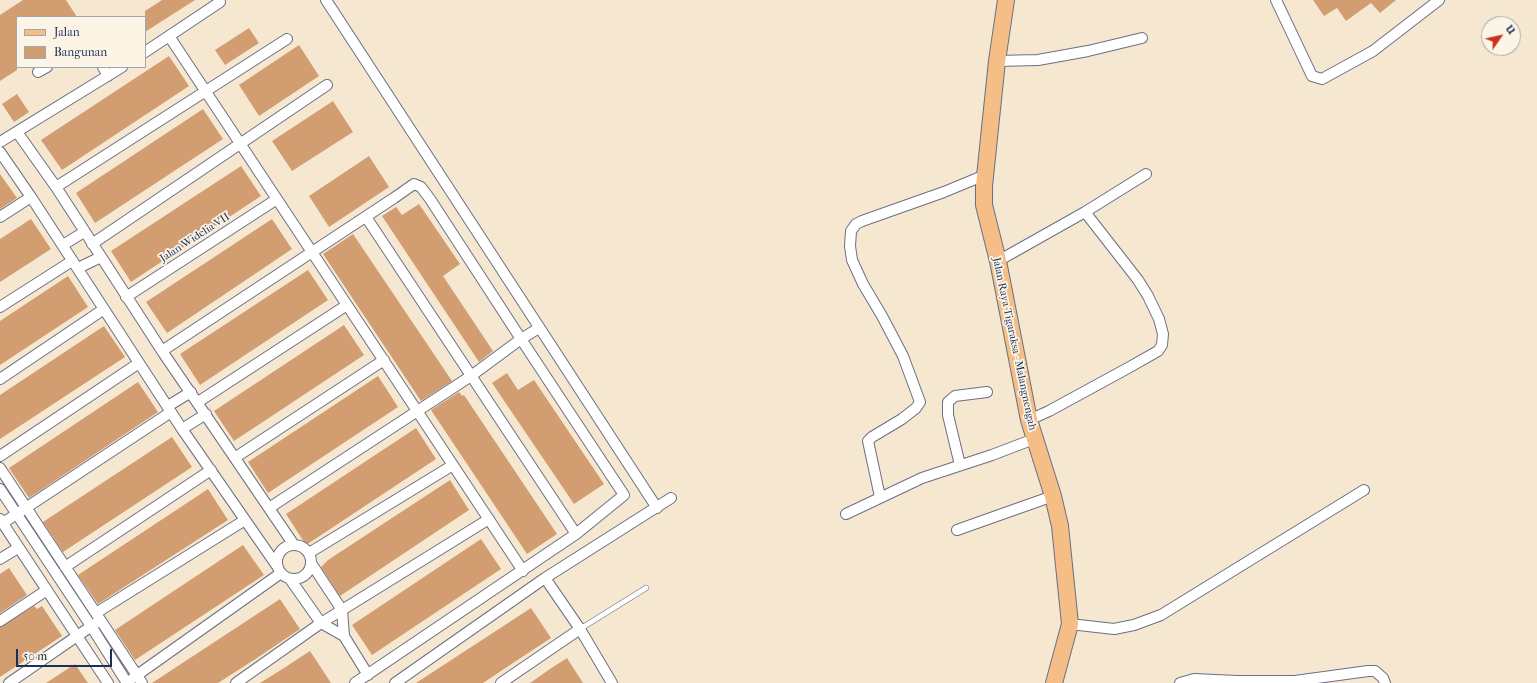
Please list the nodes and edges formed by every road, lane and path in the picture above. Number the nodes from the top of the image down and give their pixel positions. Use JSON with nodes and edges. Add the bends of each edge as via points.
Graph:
{"nodes":[{"id":1,"x":326,"y":0,"type":"edge"},
{"id":2,"x":1006,"y":0,"type":"edge"},
{"id":3,"x":1276,"y":0,"type":"edge"},
{"id":4,"x":1440,"y":0,"type":"edge"},
{"id":5,"x":220,"y":2,"type":"dead end"},
{"id":6,"x":169,"y":36,"type":"junction"},
{"id":7,"x":1142,"y":38,"type":"dead end"},
{"id":8,"x":287,"y":39,"type":"dead end"},
{"id":9,"x":146,"y":51,"type":"edge"},
{"id":10,"x":997,"y":61,"type":"junction"},
{"id":11,"x":118,"y":68,"type":"edge"},
{"id":12,"x":105,"y":71,"type":"edge"},
{"id":13,"x":327,"y":85,"type":"dead end"},
{"id":14,"x":206,"y":91,"type":"junction"},
{"id":15,"x":17,"y":132,"type":"junction"},
{"id":16,"x":0,"y":142,"type":"edge"},
{"id":17,"x":240,"y":143,"type":"junction"},
{"id":18,"x":0,"y":152,"type":"edge"},
{"id":19,"x":1146,"y":174,"type":"dead end"},
{"id":20,"x":985,"y":175,"type":"junction"},
{"id":21,"x":56,"y":187,"type":"junction"},
{"id":22,"x":31,"y":197,"type":"junction"},
{"id":23,"x":277,"y":199,"type":"junction"},
{"id":24,"x":1085,"y":212,"type":"junction"},
{"id":25,"x":0,"y":217,"type":"edge"},
{"id":26,"x":366,"y":217,"type":"junction"},
{"id":27,"x":84,"y":232,"type":"junction"},
{"id":28,"x":92,"y":244,"type":"junction"},
{"id":29,"x":63,"y":245,"type":"junction"},
{"id":30,"x":312,"y":252,"type":"junction"},
{"id":31,"x":101,"y":257,"type":"junction"},
{"id":32,"x":998,"y":261,"type":"junction"},
{"id":33,"x":75,"y":265,"type":"junction"},
{"id":34,"x":126,"y":297,"type":"junction"},
{"id":35,"x":347,"y":305,"type":"junction"},
{"id":36,"x":0,"y":307,"type":"edge"},
{"id":37,"x":104,"y":309,"type":"junction"},
{"id":38,"x":539,"y":328,"type":"junction"},
{"id":39,"x":521,"y":339,"type":"junction"},
{"id":40,"x":162,"y":351,"type":"junction"},
{"id":41,"x":384,"y":360,"type":"junction"},
{"id":42,"x":140,"y":363,"type":"junction"},
{"id":43,"x":471,"y":376,"type":"junction"},
{"id":44,"x":0,"y":379,"type":"edge"},
{"id":45,"x":191,"y":392,"type":"junction"},
{"id":46,"x":987,"y":392,"type":"dead end"},
{"id":47,"x":198,"y":402,"type":"junction"},
{"id":48,"x":170,"y":409,"type":"junction"},
{"id":49,"x":417,"y":411,"type":"junction"},
{"id":50,"x":206,"y":414,"type":"junction"},
{"id":51,"x":1029,"y":420,"type":"junction"},
{"id":52,"x":182,"y":429,"type":"junction"},
{"id":53,"x":1034,"y":439,"type":"junction"},
{"id":54,"x":0,"y":456,"type":"edge"},
{"id":55,"x":236,"y":457,"type":"junction"},
{"id":56,"x":453,"y":464,"type":"junction"},
{"id":57,"x":960,"y":465,"type":"junction"},
{"id":58,"x":0,"y":468,"type":"edge"},
{"id":59,"x":211,"y":470,"type":"junction"},
{"id":60,"x":0,"y":489,"type":"edge"},
{"id":61,"x":1364,"y":490,"type":"dead end"},
{"id":62,"x":1053,"y":496,"type":"junction"},
{"id":63,"x":880,"y":497,"type":"junction"},
{"id":64,"x":671,"y":498,"type":"dead end"},
{"id":65,"x":27,"y":508,"type":"junction"},
{"id":66,"x":269,"y":508,"type":"junction"},
{"id":67,"x":657,"y":508,"type":"junction"},
{"id":68,"x":846,"y":514,"type":"dead end"},
{"id":69,"x":17,"y":515,"type":"junction"},
{"id":70,"x":489,"y":519,"type":"junction"},
{"id":71,"x":245,"y":520,"type":"junction"},
{"id":72,"x":2,"y":521,"type":"edge"},
{"id":73,"x":957,"y":530,"type":"dead end"},
{"id":74,"x":576,"y":534,"type":"junction"},
{"id":75,"x":294,"y":545,"type":"junction"},
{"id":76,"x":18,"y":548,"type":"junction"},
{"id":77,"x":310,"y":558,"type":"junction"},
{"id":78,"x":0,"y":560,"type":"edge"},
{"id":79,"x":65,"y":567,"type":"junction"},
{"id":80,"x":523,"y":570,"type":"junction"},
{"id":81,"x":283,"y":573,"type":"junction"},
{"id":82,"x":545,"y":578,"type":"junction"},
{"id":83,"x":646,"y":588,"type":"dead end"},
{"id":84,"x":47,"y":590,"type":"junction"},
{"id":85,"x":342,"y":610,"type":"junction"},
{"id":86,"x":99,"y":616,"type":"junction"},
{"id":87,"x":0,"y":621,"type":"edge"},
{"id":88,"x":321,"y":623,"type":"junction"},
{"id":89,"x":1070,"y":624,"type":"junction"},
{"id":90,"x":91,"y":626,"type":"junction"},
{"id":91,"x":580,"y":629,"type":"junction"},
{"id":92,"x":344,"y":636,"type":"junction"},
{"id":93,"x":77,"y":637,"type":"junction"},
{"id":94,"x":368,"y":675,"type":"junction"},
{"id":95,"x":140,"y":679,"type":"edge"},
{"id":96,"x":9,"y":683,"type":"edge"},
{"id":97,"x":108,"y":683,"type":"edge"},
{"id":98,"x":127,"y":683,"type":"edge"},
{"id":99,"x":236,"y":683,"type":"edge"},
{"id":100,"x":356,"y":683,"type":"edge"},
{"id":101,"x":395,"y":683,"type":"edge"},
{"id":102,"x":501,"y":683,"type":"edge"},
{"id":103,"x":612,"y":683,"type":"edge"},
{"id":104,"x":1054,"y":683,"type":"edge"},
{"id":105,"x":1180,"y":683,"type":"edge"},
{"id":106,"x":1385,"y":683,"type":"edge"}],
"edges":[{"from":1,"to":38,"type":"street"},
{"from":2,"to":10,"type":"main road","name":"Jalan Raya Tigaraksa - Malangnengah"},
{"from":3,"to":4,"type":"street","via":[[1312,76],[1322,79],[1373,51]]},
{"from":5,"to":6,"type":"street"},
{"from":6,"to":9,"type":"street"},
{"from":6,"to":14,"type":"street"},
{"from":7,"to":10,"type":"street","via":[[1038,60]]},
{"from":8,"to":14,"type":"street"},
{"from":10,"to":20,"type":"main road","name":"Jalan Raya Tigaraksa - Malangnengah"},
{"from":11,"to":12,"type":"street"},
{"from":12,"to":15,"type":"street"},
{"from":13,"to":17,"type":"street"},
{"from":14,"to":17,"type":"street"},
{"from":14,"to":21,"type":"street"},
{"from":15,"to":16,"type":"street"},
{"from":15,"to":21,"type":"street"},
{"from":17,"to":23,"type":"street"},
{"from":17,"to":28,"type":"street"},
{"from":18,"to":22,"type":"street"},
{"from":19,"to":24,"type":"street"},
{"from":20,"to":32,"type":"main road","name":"Jalan Raya Tigaraksa - Malangnengah","via":[[984,205]]},
{"from":20,"to":63,"type":"street","via":[[862,221],[851,231],[852,260],[903,356],[920,402],[902,419],[868,441]]},
{"from":21,"to":27,"type":"street"},
{"from":22,"to":25,"type":"street"},
{"from":22,"to":29,"type":"street"},
{"from":23,"to":30,"type":"street"},
{"from":23,"to":34,"type":"street","name":"Jalan Widelia VII"},
{"from":24,"to":32,"type":"street"},
{"from":24,"to":51,"type":"street","via":[[1148,296],[1159,319],[1163,334],[1162,345],[1158,351],[1128,368]]},
{"from":26,"to":30,"type":"street"},
{"from":26,"to":39,"type":"street","via":[[414,184],[421,187]]},
{"from":26,"to":43,"type":"street"},
{"from":27,"to":28,"type":"street"},
{"from":27,"to":29,"type":"street"},
{"from":28,"to":31,"type":"street"},
{"from":29,"to":33,"type":"street"},
{"from":30,"to":35,"type":"street"},
{"from":30,"to":40,"type":"street"},
{"from":31,"to":33,"type":"street"},
{"from":31,"to":34,"type":"street"},
{"from":32,"to":51,"type":"main road","name":"Jalan Raya Tigaraksa - Malangnengah"},
{"from":33,"to":36,"type":"street"},
{"from":33,"to":37,"type":"street"},
{"from":34,"to":40,"type":"street"},
{"from":35,"to":41,"type":"street"},
{"from":35,"to":47,"type":"street"},
{"from":37,"to":42,"type":"street"},
{"from":37,"to":44,"type":"street"},
{"from":38,"to":39,"type":"street"},
{"from":38,"to":67,"type":"street"},
{"from":39,"to":43,"type":"street"},
{"from":39,"to":74,"type":"street","via":[[624,495]]},
{"from":40,"to":45,"type":"street"},
{"from":41,"to":49,"type":"street"},
{"from":41,"to":55,"type":"street"},
{"from":42,"to":48,"type":"street"},
{"from":42,"to":54,"type":"street"},
{"from":43,"to":49,"type":"street"},
{"from":43,"to":74,"type":"street"},
{"from":45,"to":47,"type":"street"},
{"from":45,"to":48,"type":"street"},
{"from":46,"to":57,"type":"street","via":[[955,396],[948,402],[948,415]]},
{"from":47,"to":50,"type":"street"},
{"from":48,"to":52,"type":"street"},
{"from":48,"to":65,"type":"street"},
{"from":49,"to":56,"type":"street"},
{"from":49,"to":66,"type":"street"},
{"from":50,"to":52,"type":"street"},
{"from":50,"to":55,"type":"street"},
{"from":51,"to":53,"type":"main road","name":"Jalan Raya Tigaraksa - Malangnengah"},
{"from":52,"to":59,"type":"street"},
{"from":53,"to":57,"type":"street"},
{"from":53,"to":62,"type":"main road","name":"Jalan Raya Tigaraksa - Malangnengah"},
{"from":55,"to":66,"type":"street"},
{"from":56,"to":70,"type":"street"},
{"from":56,"to":77,"type":"street"},
{"from":57,"to":63,"type":"street","via":[[922,478]]},
{"from":58,"to":65,"type":"street"},
{"from":59,"to":71,"type":"street"},
{"from":59,"to":79,"type":"street"},
{"from":60,"to":69,"type":"street"},
{"from":61,"to":89,"type":"street","via":[[1161,615],[1114,629]]},
{"from":62,"to":73,"type":"street"},
{"from":62,"to":89,"type":"main road","name":"Jalan Raya Tigaraksa - Malangnengah","via":[[1060,526]]},
{"from":63,"to":68,"type":"street"},
{"from":64,"to":67,"type":"street"},
{"from":65,"to":69,"type":"street"},
{"from":65,"to":79,"type":"street"},
{"from":66,"to":75,"type":"street"},
{"from":67,"to":82,"type":"street"},
{"from":69,"to":72,"type":"street"},
{"from":69,"to":90,"type":"street"},
{"from":70,"to":80,"type":"street"},
{"from":70,"to":85,"type":"street"},
{"from":71,"to":81,"type":"street"},
{"from":71,"to":86,"type":"street"},
{"from":72,"to":76,"type":"street"},
{"from":74,"to":80,"type":"street"},
{"from":75,"to":77,"type":"street","via":[[302,547]]},
{"from":75,"to":81,"type":"street","via":[[280,551],[277,558]]},
{"from":76,"to":78,"type":"street"},
{"from":76,"to":84,"type":"street"},
{"from":77,"to":81,"type":"street","via":[[309,570],[304,576],[297,579]]},
{"from":77,"to":85,"type":"street"},
{"from":79,"to":86,"type":"street"},
{"from":80,"to":94,"type":"street"},
{"from":81,"to":88,"type":"street"},
{"from":81,"to":95,"type":"street"},
{"from":82,"to":91,"type":"street"},
{"from":82,"to":101,"type":"street"},
{"from":83,"to":91,"type":"lane"},
{"from":84,"to":87,"type":"street"},
{"from":84,"to":93,"type":"street"},
{"from":85,"to":88,"type":"street"},
{"from":85,"to":92,"type":"street"},
{"from":86,"to":90,"type":"street"},
{"from":86,"to":95,"type":"street"},
{"from":88,"to":92,"type":"street"},
{"from":88,"to":99,"type":"street"},
{"from":89,"to":104,"type":"main road","name":"Jalan Raya Tigaraksa - Malangnengah"},
{"from":90,"to":93,"type":"street"},
{"from":90,"to":98,"type":"street"},
{"from":91,"to":102,"type":"street"},
{"from":91,"to":103,"type":"street"},
{"from":92,"to":94,"type":"street"},
{"from":93,"to":96,"type":"street"},
{"from":93,"to":97,"type":"street"},
{"from":94,"to":100,"type":"street"},
{"from":95,"to":98,"type":"street"},
{"from":105,"to":106,"type":"street","via":[[1194,679],[1295,681],[1368,671],[1375,672]]}]}
